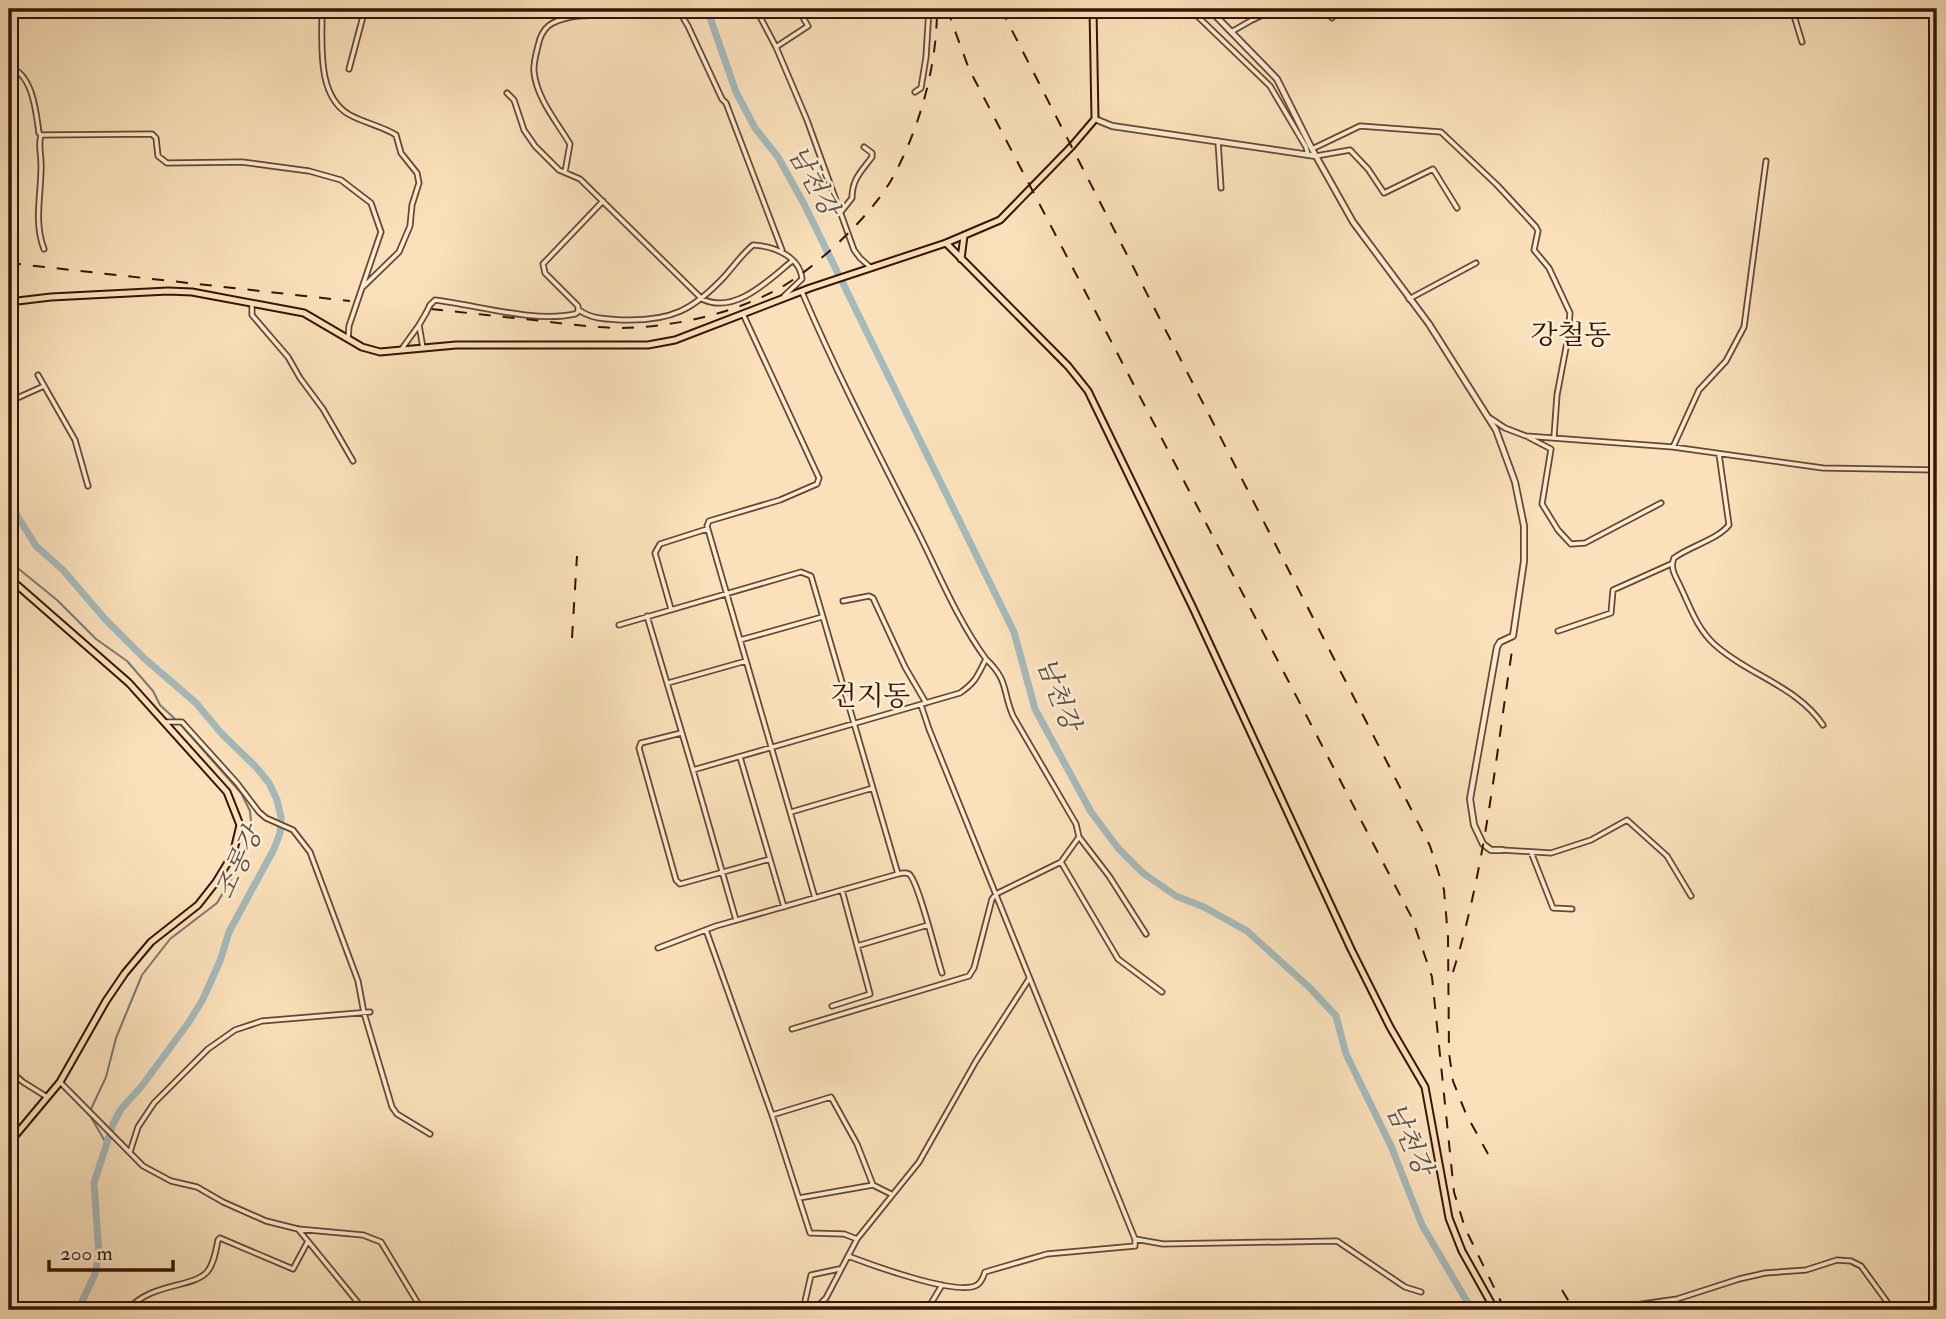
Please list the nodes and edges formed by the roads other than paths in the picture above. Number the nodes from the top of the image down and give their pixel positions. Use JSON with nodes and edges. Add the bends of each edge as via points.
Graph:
{"nodes":[{"id":1,"x":320,"y":9,"type":"edge"},
{"id":2,"x":365,"y":9,"type":"edge"},
{"id":3,"x":624,"y":9,"type":"edge"},
{"id":4,"x":660,"y":9,"type":"edge"},
{"id":5,"x":676,"y":9,"type":"edge"},
{"id":6,"x":756,"y":9,"type":"edge"},
{"id":7,"x":798,"y":9,"type":"edge"},
{"id":8,"x":929,"y":9,"type":"edge"},
{"id":9,"x":1093,"y":9,"type":"edge"},
{"id":10,"x":1190,"y":9,"type":"edge"},
{"id":11,"x":1209,"y":9,"type":"edge"},
{"id":12,"x":1247,"y":9,"type":"edge"},
{"id":13,"x":1268,"y":9,"type":"edge"},
{"id":14,"x":1342,"y":9,"type":"edge"},
{"id":15,"x":1792,"y":9,"type":"edge"},
{"id":16,"x":1332,"y":19,"type":"dead end"},
{"id":17,"x":1252,"y":20,"type":"junction"},
{"id":18,"x":1231,"y":32,"type":"junction"},
{"id":19,"x":1802,"y":41,"type":"dead end"},
{"id":20,"x":776,"y":47,"type":"junction"},
{"id":21,"x":1249,"y":50,"type":"junction"},
{"id":22,"x":1242,"y":58,"type":"junction"},
{"id":23,"x":9,"y":67,"type":"edge"},
{"id":24,"x":349,"y":69,"type":"dead end"},
{"id":25,"x":915,"y":92,"type":"dead end"},
{"id":26,"x":507,"y":93,"type":"dead end"},
{"id":27,"x":1095,"y":119,"type":"junction"},
{"id":28,"x":41,"y":135,"type":"junction"},
{"id":29,"x":1218,"y":141,"type":"junction"},
{"id":30,"x":864,"y":147,"type":"dead end"},
{"id":31,"x":1312,"y":149,"type":"junction"},
{"id":32,"x":1308,"y":155,"type":"junction"},
{"id":33,"x":1316,"y":156,"type":"junction"},
{"id":34,"x":1766,"y":161,"type":"dead end"},
{"id":35,"x":565,"y":172,"type":"junction"},
{"id":36,"x":1221,"y":188,"type":"dead end"},
{"id":37,"x":603,"y":201,"type":"junction"},
{"id":38,"x":1457,"y":208,"type":"dead end"},
{"id":39,"x":841,"y":212,"type":"junction"},
{"id":40,"x":964,"y":236,"type":"junction"},
{"id":41,"x":946,"y":243,"type":"junction"},
{"id":42,"x":44,"y":249,"type":"dead end"},
{"id":43,"x":782,"y":250,"type":"junction"},
{"id":44,"x":961,"y":259,"type":"junction"},
{"id":45,"x":792,"y":261,"type":"junction"},
{"id":46,"x":1476,"y":263,"type":"dead end"},
{"id":47,"x":872,"y":268,"type":"junction"},
{"id":48,"x":360,"y":290,"type":"junction"},
{"id":49,"x":802,"y":292,"type":"junction"},
{"id":50,"x":702,"y":299,"type":"junction"},
{"id":51,"x":1409,"y":299,"type":"junction"},
{"id":52,"x":779,"y":300,"type":"junction"},
{"id":53,"x":9,"y":302,"type":"edge"},
{"id":54,"x":252,"y":303,"type":"junction"},
{"id":55,"x":579,"y":310,"type":"junction"},
{"id":56,"x":743,"y":314,"type":"junction"},
{"id":57,"x":419,"y":326,"type":"junction"},
{"id":58,"x":348,"y":339,"type":"junction"},
{"id":59,"x":423,"y":348,"type":"junction"},
{"id":60,"x":401,"y":351,"type":"junction"},
{"id":61,"x":38,"y":375,"type":"dead end"},
{"id":62,"x":44,"y":386,"type":"junction"},
{"id":63,"x":9,"y":389,"type":"edge"},
{"id":64,"x":1489,"y":417,"type":"junction"},
{"id":65,"x":1527,"y":436,"type":"junction"},
{"id":66,"x":1554,"y":437,"type":"junction"},
{"id":67,"x":1673,"y":447,"type":"junction"},
{"id":68,"x":1719,"y":454,"type":"junction"},
{"id":69,"x":353,"y":461,"type":"dead end"},
{"id":70,"x":1937,"y":470,"type":"edge"},
{"id":71,"x":88,"y":486,"type":"dead end"},
{"id":72,"x":1661,"y":503,"type":"dead end"},
{"id":73,"x":708,"y":529,"type":"junction"},
{"id":74,"x":1672,"y":563,"type":"junction"},
{"id":75,"x":9,"y":578,"type":"edge"},
{"id":76,"x":726,"y":594,"type":"junction"},
{"id":77,"x":843,"y":601,"type":"dead end"},
{"id":78,"x":671,"y":609,"type":"junction"},
{"id":79,"x":647,"y":616,"type":"junction"},
{"id":80,"x":822,"y":617,"type":"junction"},
{"id":81,"x":618,"y":625,"type":"dead end"},
{"id":82,"x":1558,"y":631,"type":"dead end"},
{"id":83,"x":740,"y":640,"type":"junction"},
{"id":84,"x":986,"y":659,"type":"junction"},
{"id":85,"x":746,"y":661,"type":"junction"},
{"id":86,"x":668,"y":683,"type":"junction"},
{"id":87,"x":923,"y":704,"type":"junction"},
{"id":88,"x":164,"y":722,"type":"junction"},
{"id":89,"x":853,"y":724,"type":"junction"},
{"id":90,"x":1823,"y":725,"type":"dead end"},
{"id":91,"x":681,"y":733,"type":"junction"},
{"id":92,"x":772,"y":747,"type":"junction"},
{"id":93,"x":740,"y":757,"type":"junction"},
{"id":94,"x":693,"y":770,"type":"junction"},
{"id":95,"x":873,"y":788,"type":"junction"},
{"id":96,"x":790,"y":812,"type":"junction"},
{"id":97,"x":1079,"y":837,"type":"junction"},
{"id":98,"x":1502,"y":850,"type":"joint"},
{"id":99,"x":1531,"y":852,"type":"junction"},
{"id":100,"x":770,"y":859,"type":"junction"},
{"id":101,"x":1061,"y":862,"type":"junction"},
{"id":102,"x":722,"y":872,"type":"junction"},
{"id":103,"x":898,"y":874,"type":"junction"},
{"id":104,"x":842,"y":890,"type":"junction"},
{"id":105,"x":996,"y":894,"type":"junction"},
{"id":106,"x":1691,"y":896,"type":"dead end"},
{"id":107,"x":815,"y":898,"type":"junction"},
{"id":108,"x":784,"y":907,"type":"junction"},
{"id":109,"x":1572,"y":909,"type":"dead end"},
{"id":110,"x":736,"y":920,"type":"junction"},
{"id":111,"x":928,"y":925,"type":"junction"},
{"id":112,"x":706,"y":930,"type":"junction"},
{"id":113,"x":1146,"y":934,"type":"dead end"},
{"id":114,"x":857,"y":946,"type":"junction"},
{"id":115,"x":658,"y":948,"type":"dead end"},
{"id":116,"x":942,"y":973,"type":"dead end"},
{"id":117,"x":1029,"y":977,"type":"junction"},
{"id":118,"x":1162,"y":992,"type":"dead end"},
{"id":119,"x":832,"y":1006,"type":"dead end"},
{"id":120,"x":370,"y":1012,"type":"dead end"},
{"id":121,"x":364,"y":1013,"type":"junction"},
{"id":122,"x":792,"y":1029,"type":"dead end"},
{"id":123,"x":9,"y":1070,"type":"edge"},
{"id":124,"x":60,"y":1082,"type":"junction"},
{"id":125,"x":48,"y":1098,"type":"junction"},
{"id":126,"x":772,"y":1115,"type":"junction"},
{"id":127,"x":430,"y":1134,"type":"dead end"},
{"id":128,"x":9,"y":1143,"type":"edge"},
{"id":129,"x":130,"y":1152,"type":"junction"},
{"id":130,"x":873,"y":1185,"type":"junction"},
{"id":131,"x":891,"y":1194,"type":"junction"},
{"id":132,"x":799,"y":1198,"type":"junction"},
{"id":133,"x":298,"y":1228,"type":"junction"},
{"id":134,"x":857,"y":1239,"type":"junction"},
{"id":135,"x":1135,"y":1239,"type":"junction"},
{"id":136,"x":307,"y":1241,"type":"junction"},
{"id":137,"x":848,"y":1256,"type":"junction"},
{"id":138,"x":840,"y":1269,"type":"junction"},
{"id":139,"x":942,"y":1284,"type":"junction"},
{"id":140,"x":1421,"y":1292,"type":"dead end"},
{"id":141,"x":128,"y":1310,"type":"edge"},
{"id":142,"x":364,"y":1310,"type":"edge"},
{"id":143,"x":422,"y":1310,"type":"edge"},
{"id":144,"x":803,"y":1310,"type":"edge"},
{"id":145,"x":814,"y":1310,"type":"edge"},
{"id":146,"x":927,"y":1310,"type":"edge"},
{"id":147,"x":1495,"y":1310,"type":"edge"},
{"id":148,"x":1601,"y":1310,"type":"edge"},
{"id":149,"x":1893,"y":1310,"type":"edge"}],
"edges":[{"from":1,"to":48,"type":"street","via":[[324,75],[335,102],[353,117],[396,135],[403,157],[419,178],[402,246]]},
{"from":2,"to":24,"type":"street"},
{"from":3,"to":35,"type":"street","via":[[560,20],[540,36],[535,76],[550,114],[570,144]]},
{"from":4,"to":5,"type":"street"},
{"from":5,"to":43,"type":"street","via":[[726,103]]},
{"from":6,"to":20,"type":"street"},
{"from":7,"to":20,"type":"street","via":[[808,26]]},
{"from":8,"to":25,"type":"street","via":[[923,78]]},
{"from":9,"to":27,"type":"main road"},
{"from":10,"to":22,"type":"street"},
{"from":11,"to":18,"type":"street"},
{"from":12,"to":17,"type":"street"},
{"from":13,"to":17,"type":"street"},
{"from":14,"to":16,"type":"street"},
{"from":15,"to":19,"type":"street"},
{"from":17,"to":18,"type":"street"},
{"from":18,"to":21,"type":"street"},
{"from":20,"to":39,"type":"street"},
{"from":21,"to":22,"type":"street"},
{"from":21,"to":31,"type":"street","via":[[1277,79]]},
{"from":22,"to":32,"type":"street","via":[[1273,90]]},
{"from":23,"to":28,"type":"street","via":[[18,70],[29,89]]},
{"from":26,"to":35,"type":"street","via":[[528,137]]},
{"from":27,"to":29,"type":"street","via":[[1112,126]]},
{"from":27,"to":40,"type":"main road","via":[[1000,220]]},
{"from":28,"to":42,"type":"street","via":[[39,220]]},
{"from":28,"to":48,"type":"street","via":[[152,134],[158,156],[167,163],[242,162],[341,180],[371,203],[381,232]]},
{"from":29,"to":32,"type":"street"},
{"from":29,"to":36,"type":"street"},
{"from":30,"to":39,"type":"street","via":[[872,157],[855,179],[852,198]]},
{"from":31,"to":33,"type":"street"},
{"from":31,"to":66,"type":"street","via":[[1360,127],[1441,132],[1536,227],[1534,250],[1549,268],[1570,313]]},
{"from":32,"to":33,"type":"street"},
{"from":33,"to":38,"type":"street","via":[[1350,150],[1384,193],[1433,169]]},
{"from":33,"to":51,"type":"street","via":[[1353,222]]},
{"from":34,"to":67,"type":"street","via":[[1744,327],[1722,366],[1699,390]]},
{"from":35,"to":37,"type":"street","via":[[580,179]]},
{"from":37,"to":50,"type":"street"},
{"from":37,"to":55,"type":"street","via":[[542,264]]},
{"from":39,"to":47,"type":"street","via":[[854,250]]},
{"from":40,"to":41,"type":"main road"},
{"from":40,"to":44,"type":"main road"},
{"from":41,"to":44,"type":"main road"},
{"from":41,"to":47,"type":"main road"},
{"from":43,"to":45,"type":"street"},
{"from":43,"to":50,"type":"street","via":[[753,245]]},
{"from":44,"to":147,"type":"main road","via":[[1088,391],[1351,949],[1425,1087],[1448,1219]]},
{"from":45,"to":50,"type":"street","via":[[758,290],[741,298],[721,303]]},
{"from":45,"to":52,"type":"street","via":[[802,279]]},
{"from":46,"to":51,"type":"street"},
{"from":47,"to":49,"type":"main road"},
{"from":48,"to":58,"type":"street"},
{"from":49,"to":52,"type":"main road"},
{"from":49,"to":84,"type":"street","via":[[825,347]]},
{"from":50,"to":55,"type":"street","via":[[677,313],[646,319],[592,318]]},
{"from":51,"to":64,"type":"street"},
{"from":52,"to":56,"type":"main road"},
{"from":53,"to":54,"type":"main road","via":[[179,291]]},
{"from":54,"to":58,"type":"main road","via":[[304,313]]},
{"from":54,"to":69,"type":"street","via":[[252,316],[288,357]]},
{"from":55,"to":57,"type":"street","bridge":true,"via":[[569,316],[548,316],[435,300]]},
{"from":56,"to":59,"type":"main road","via":[[655,344]]},
{"from":56,"to":73,"type":"street","via":[[819,478],[817,484],[780,500],[709,521]]},
{"from":57,"to":59,"type":"street"},
{"from":57,"to":60,"type":"street"},
{"from":58,"to":60,"type":"main road","via":[[374,351]]},
{"from":59,"to":60,"type":"main road"},
{"from":61,"to":62,"type":"street"},
{"from":62,"to":63,"type":"street","via":[[15,399]]},
{"from":62,"to":71,"type":"street","via":[[75,440]]},
{"from":64,"to":65,"type":"street"},
{"from":64,"to":98,"type":"street","via":[[1515,482],[1524,537],[1513,636],[1497,647],[1470,792],[1472,819],[1483,844]]},
{"from":65,"to":66,"type":"street"},
{"from":65,"to":72,"type":"street","via":[[1551,449],[1542,504],[1571,544],[1585,543]]},
{"from":66,"to":67,"type":"street"},
{"from":67,"to":68,"type":"street"},
{"from":68,"to":70,"type":"street","via":[[1823,468]]},
{"from":68,"to":74,"type":"street","via":[[1729,525],[1688,548]]},
{"from":73,"to":76,"type":"street"},
{"from":73,"to":78,"type":"street","via":[[656,549]]},
{"from":74,"to":82,"type":"street","via":[[1612,590],[1611,613]]},
{"from":74,"to":90,"type":"street","via":[[1697,624],[1714,643],[1802,701]]},
{"from":75,"to":88,"type":"main road","via":[[130,683]]},
{"from":76,"to":78,"type":"street"},
{"from":76,"to":80,"type":"street","via":[[804,571],[811,576]]},
{"from":76,"to":83,"type":"street"},
{"from":77,"to":87,"type":"street","via":[[873,598]]},
{"from":78,"to":79,"type":"street"},
{"from":79,"to":81,"type":"street"},
{"from":79,"to":86,"type":"street"},
{"from":80,"to":83,"type":"street"},
{"from":80,"to":89,"type":"street"},
{"from":83,"to":85,"type":"street"},
{"from":84,"to":87,"type":"street","via":[[976,681],[960,693]]},
{"from":84,"to":97,"type":"street","via":[[1004,682],[1013,716],[1076,824]]},
{"from":85,"to":86,"type":"street"},
{"from":85,"to":92,"type":"street"},
{"from":86,"to":91,"type":"street"},
{"from":87,"to":89,"type":"street"},
{"from":87,"to":105,"type":"street"},
{"from":88,"to":121,"type":"street","via":[[184,723],[259,812],[302,839],[358,981]]},
{"from":88,"to":124,"type":"main road","via":[[227,792],[239,820],[237,842],[203,899],[151,942],[118,982]]},
{"from":89,"to":92,"type":"street"},
{"from":89,"to":95,"type":"street"},
{"from":91,"to":94,"type":"street"},
{"from":91,"to":102,"type":"street","via":[[639,745],[659,823],[680,884]]},
{"from":92,"to":93,"type":"street"},
{"from":92,"to":96,"type":"street"},
{"from":93,"to":94,"type":"street"},
{"from":93,"to":100,"type":"street"},
{"from":94,"to":102,"type":"street"},
{"from":95,"to":96,"type":"street"},
{"from":95,"to":103,"type":"street"},
{"from":96,"to":107,"type":"street"},
{"from":97,"to":101,"type":"street"},
{"from":97,"to":113,"type":"street"},
{"from":98,"to":99,"type":"street"},
{"from":99,"to":106,"type":"street","via":[[1551,853],[1583,843],[1627,820],[1667,856]]},
{"from":99,"to":109,"type":"street","via":[[1553,908]]},
{"from":100,"to":102,"type":"street"},
{"from":100,"to":108,"type":"street"},
{"from":101,"to":105,"type":"street"},
{"from":101,"to":118,"type":"street","via":[[1118,959]]},
{"from":102,"to":110,"type":"street"},
{"from":103,"to":104,"type":"street"},
{"from":103,"to":111,"type":"street","via":[[906,873],[912,879]]},
{"from":104,"to":107,"type":"street"},
{"from":104,"to":114,"type":"street"},
{"from":105,"to":117,"type":"street"},
{"from":105,"to":122,"type":"street","via":[[970,976]]},
{"from":107,"to":108,"type":"street"},
{"from":108,"to":110,"type":"street"},
{"from":110,"to":112,"type":"street"},
{"from":111,"to":114,"type":"street"},
{"from":111,"to":116,"type":"street"},
{"from":112,"to":115,"type":"street"},
{"from":112,"to":126,"type":"street"},
{"from":114,"to":119,"type":"street","via":[[870,994]]},
{"from":117,"to":131,"type":"street","via":[[919,1162]]},
{"from":117,"to":135,"type":"street"},
{"from":120,"to":121,"type":"street"},
{"from":121,"to":127,"type":"street","via":[[392,1107]]},
{"from":121,"to":129,"type":"street","via":[[262,1021],[235,1030],[208,1049],[154,1104],[138,1127]]},
{"from":123,"to":125,"type":"street"},
{"from":124,"to":125,"type":"main road"},
{"from":124,"to":129,"type":"street"},
{"from":125,"to":128,"type":"main road"},
{"from":126,"to":130,"type":"street","via":[[831,1097]]},
{"from":126,"to":132,"type":"street"},
{"from":129,"to":133,"type":"street","via":[[143,1166],[171,1181],[197,1187],[266,1221]]},
{"from":130,"to":131,"type":"street"},
{"from":130,"to":132,"type":"street"},
{"from":131,"to":134,"type":"street"},
{"from":132,"to":134,"type":"street","via":[[810,1234],[844,1234]]},
{"from":133,"to":136,"type":"street"},
{"from":133,"to":143,"type":"street","via":[[363,1235],[380,1242]]},
{"from":134,"to":137,"type":"street"},
{"from":135,"to":139,"type":"street","via":[[1131,1247],[1047,1254],[1009,1263],[985,1272],[981,1282],[972,1287]]},
{"from":135,"to":140,"type":"street","via":[[1164,1244],[1337,1241],[1405,1287]]},
{"from":136,"to":141,"type":"street","via":[[293,1269],[220,1238],[205,1275],[160,1289]]},
{"from":136,"to":142,"type":"street"},
{"from":137,"to":138,"type":"street"},
{"from":137,"to":139,"type":"street"},
{"from":138,"to":144,"type":"street","via":[[811,1275]]},
{"from":138,"to":145,"type":"street","via":[[826,1298]]},
{"from":139,"to":146,"type":"street"},
{"from":148,"to":149,"type":"street","via":[[1677,1300],[1739,1279],[1837,1260],[1861,1266]]}]}
